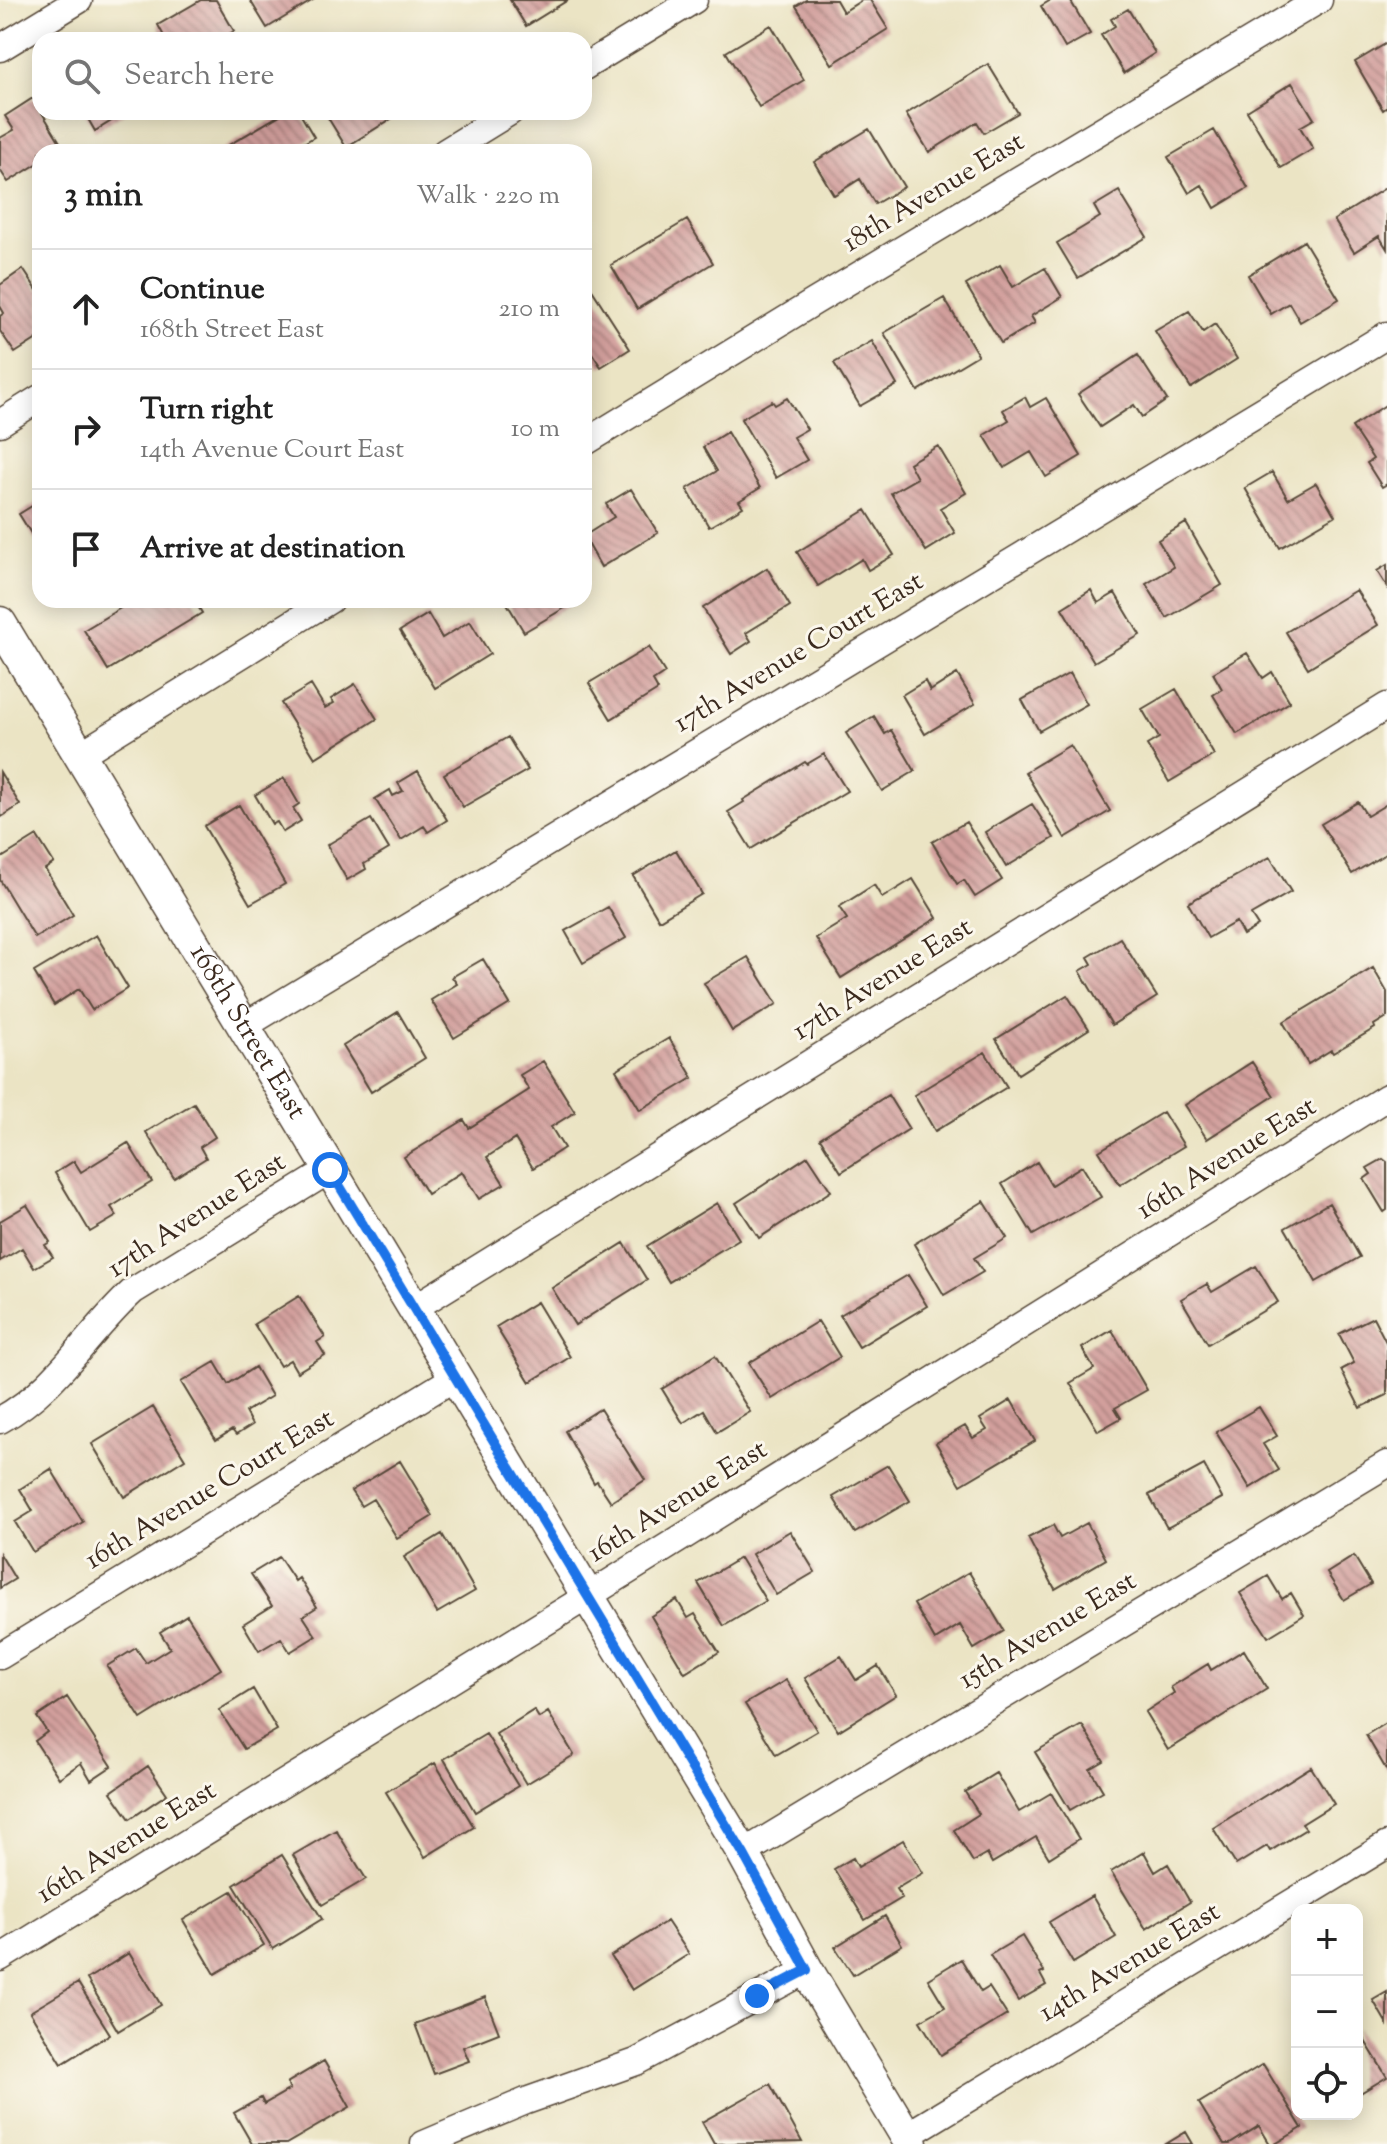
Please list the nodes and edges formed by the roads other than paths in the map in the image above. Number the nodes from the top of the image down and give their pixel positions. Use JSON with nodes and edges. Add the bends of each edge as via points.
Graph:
{"nodes":[{"id":1,"x":79,"y":0,"type":"edge"},
{"id":2,"x":694,"y":0,"type":"edge"},
{"id":3,"x":1319,"y":0,"type":"edge"},
{"id":4,"x":0,"y":48,"type":"edge"},
{"id":5,"x":592,"y":62,"type":"edge"},
{"id":6,"x":497,"y":120,"type":"edge"},
{"id":7,"x":458,"y":144,"type":"edge"},
{"id":8,"x":1387,"y":335,"type":"edge"},
{"id":9,"x":32,"y":403,"type":"edge"},
{"id":10,"x":0,"y":423,"type":"edge"},
{"id":11,"x":592,"y":438,"type":"edge"},
{"id":12,"x":317,"y":608,"type":"edge"},
{"id":13,"x":1,"y":626,"type":"edge"},
{"id":14,"x":1387,"y":706,"type":"edge"},
{"id":15,"x":81,"y":754,"type":"junction"},
{"id":16,"x":244,"y":1026,"type":"junction"},
{"id":17,"x":1387,"y":1097,"type":"edge"},
{"id":18,"x":330,"y":1170,"type":"junction"},
{"id":19,"x":414,"y":1308,"type":"junction"},
{"id":20,"x":454,"y":1378,"type":"junction"},
{"id":21,"x":0,"y":1420,"type":"edge"},
{"id":22,"x":1387,"y":1464,"type":"edge"},
{"id":23,"x":588,"y":1596,"type":"junction"},
{"id":24,"x":0,"y":1656,"type":"edge"},
{"id":25,"x":1387,"y":1845,"type":"edge"},
{"id":26,"x":743,"y":1853,"type":"junction"},
{"id":27,"x":0,"y":1958,"type":"edge"},
{"id":28,"x":807,"y":1970,"type":"junction"},
{"id":29,"x":908,"y":2140,"type":"edge"},
{"id":30,"x":424,"y":2144,"type":"edge"}],
"edges":[{"from":1,"to":4,"type":"street"},
{"from":2,"to":5,"type":"street"},
{"from":3,"to":11,"type":"street","name":"18th Avenue East"},
{"from":6,"to":7,"type":"street"},
{"from":8,"to":16,"type":"street","name":"17th Avenue Court East"},
{"from":9,"to":10,"type":"street"},
{"from":12,"to":15,"type":"street"},
{"from":13,"to":15,"type":"street","name":"168th Street East"},
{"from":14,"to":19,"type":"street","name":"17th Avenue East"},
{"from":15,"to":16,"type":"street","name":"168th Street East"},
{"from":16,"to":18,"type":"street","name":"168th Street East"},
{"from":17,"to":23,"type":"street","name":"16th Avenue East"},
{"from":18,"to":19,"type":"street","name":"168th Street East"},
{"from":18,"to":21,"type":"street","name":"17th Avenue East","via":[[133,1291],[51,1382]]},
{"from":19,"to":20,"type":"street","name":"168th Street East"},
{"from":20,"to":23,"type":"street","name":"168th Street East"},
{"from":20,"to":24,"type":"street","name":"16th Avenue Court East"},
{"from":22,"to":26,"type":"street","name":"15th Avenue East"},
{"from":23,"to":26,"type":"street","name":"168th Street East"},
{"from":23,"to":27,"type":"street","name":"16th Avenue East"},
{"from":25,"to":29,"type":"street","name":"14th Avenue East"},
{"from":26,"to":28,"type":"street","name":"168th Street East"},
{"from":28,"to":29,"type":"street","name":"168th Street East"},
{"from":28,"to":30,"type":"street","via":[[636,2062]]}]}
